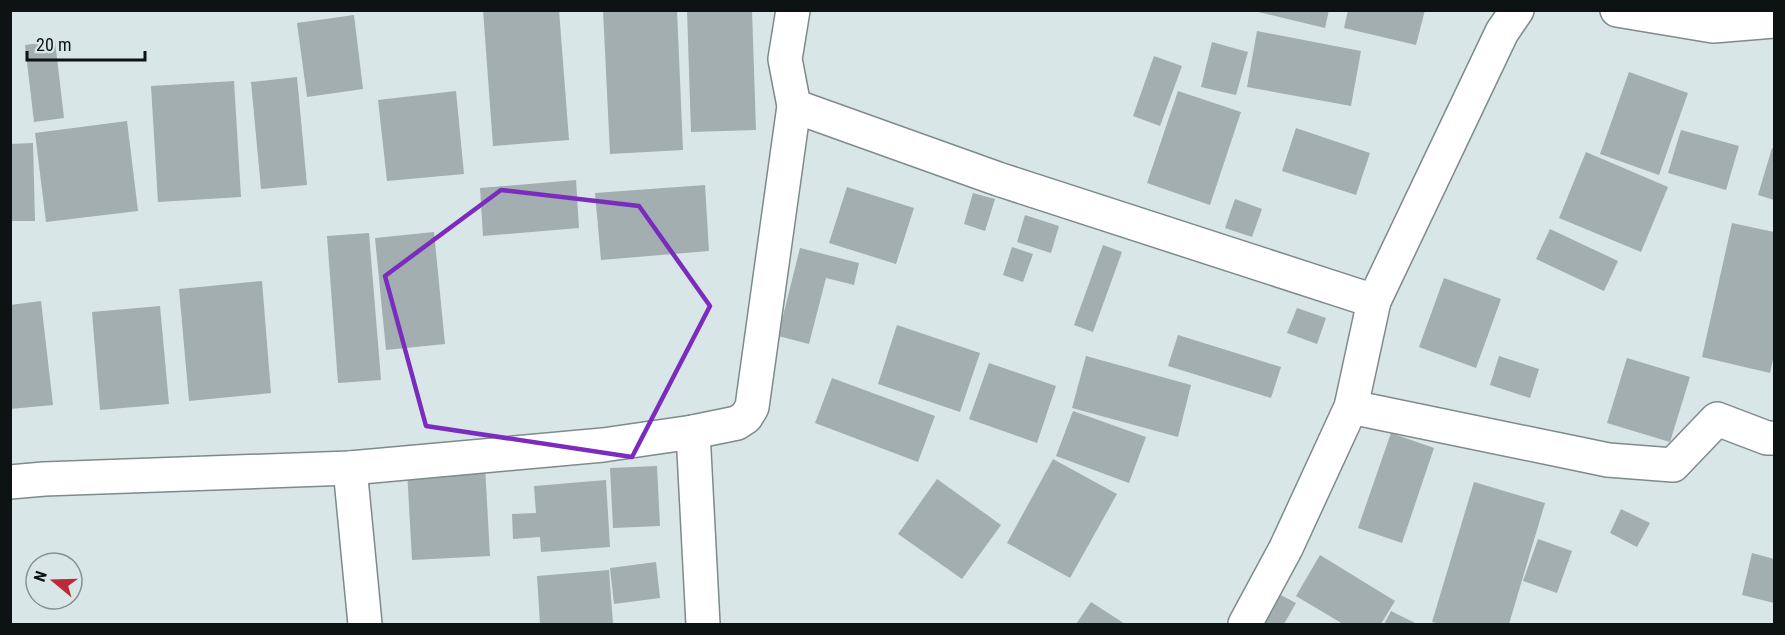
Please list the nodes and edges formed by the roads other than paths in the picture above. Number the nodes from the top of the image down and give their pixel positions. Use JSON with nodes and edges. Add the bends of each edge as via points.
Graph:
{"nodes":[{"id":1,"x":793,"y":10,"type":"edge"},
{"id":2,"x":1517,"y":10,"type":"edge"},
{"id":3,"x":1617,"y":10,"type":"edge"},
{"id":4,"x":1774,"y":21,"type":"edge"},
{"id":5,"x":794,"y":106,"type":"junction"},
{"id":6,"x":1374,"y":301,"type":"junction"},
{"id":7,"x":1351,"y":406,"type":"junction"},
{"id":8,"x":693,"y":432,"type":"junction"},
{"id":9,"x":1774,"y":438,"type":"edge"},
{"id":10,"x":350,"y":468,"type":"junction"},
{"id":11,"x":10,"y":482,"type":"edge"},
{"id":12,"x":365,"y":624,"type":"edge"},
{"id":13,"x":704,"y":624,"type":"edge"},
{"id":14,"x":1245,"y":624,"type":"edge"}],
"edges":[{"from":1,"to":5,"type":"street","via":[[785,59]]},
{"from":2,"to":6,"type":"street","via":[[1502,32]]},
{"from":3,"to":4,"type":"street","via":[[1713,26]]},
{"from":5,"to":6,"type":"street","via":[[998,179]]},
{"from":5,"to":8,"type":"street","via":[[752,407],[737,423]]},
{"from":6,"to":7,"type":"street"},
{"from":7,"to":9,"type":"street","via":[[1608,460],[1673,465],[1717,419]]},
{"from":7,"to":14,"type":"street","via":[[1287,548]]},
{"from":8,"to":10,"type":"street","via":[[603,445]]},
{"from":8,"to":13,"type":"street"},
{"from":10,"to":11,"type":"street"},
{"from":10,"to":12,"type":"street"}]}
